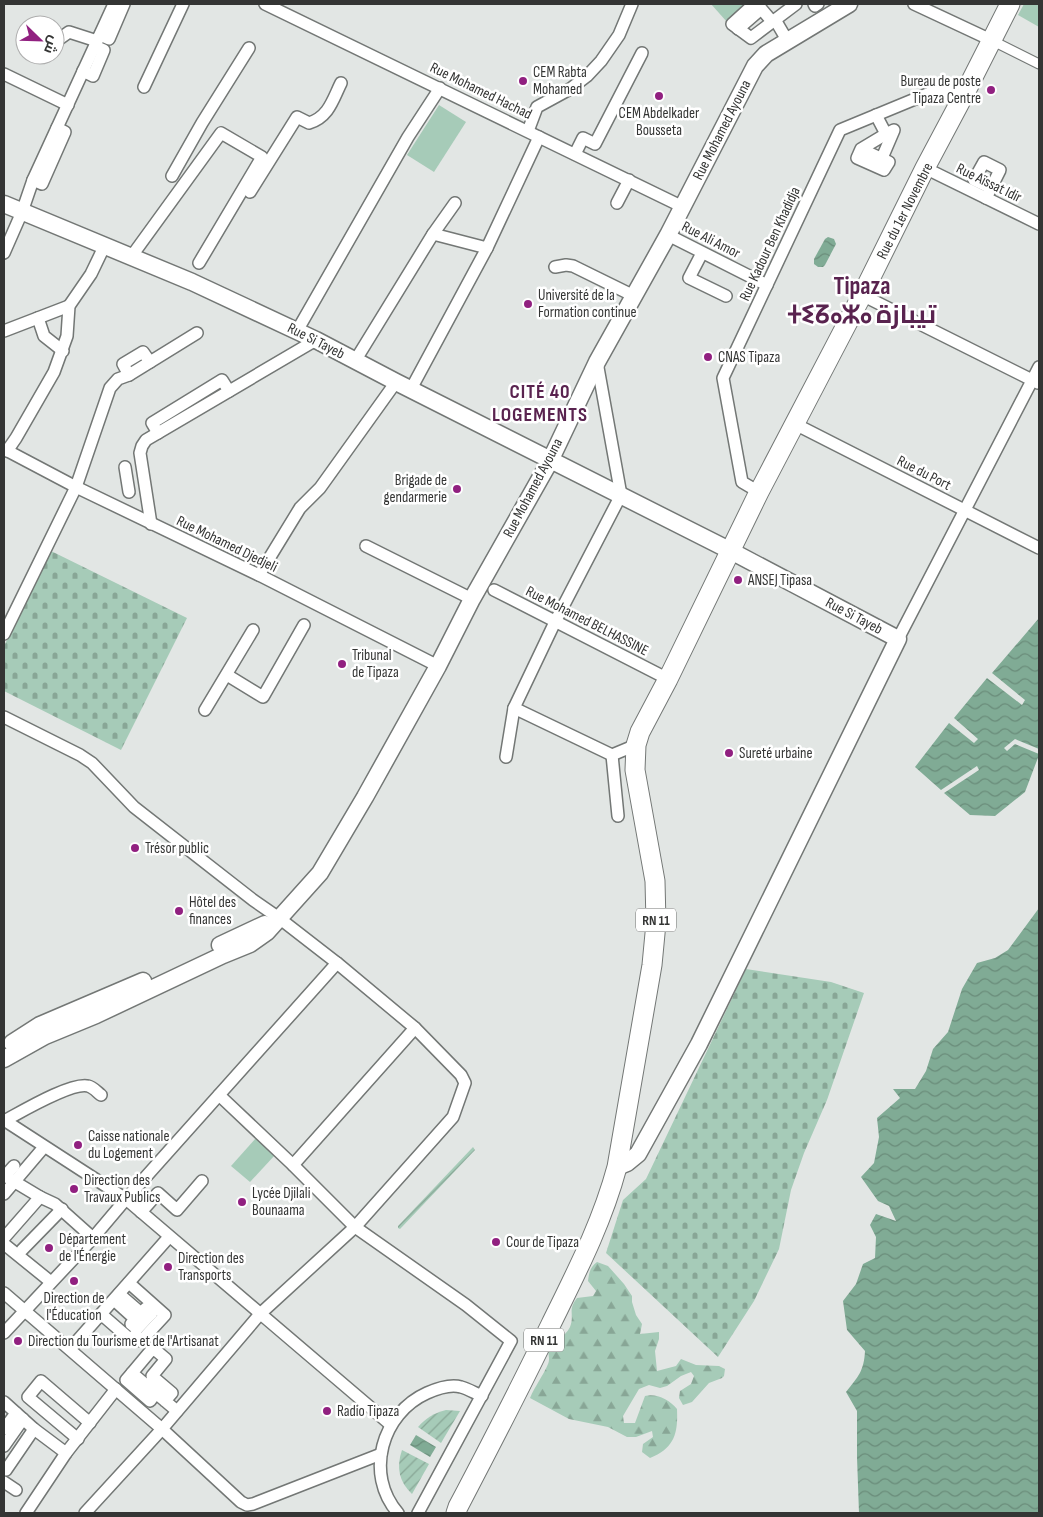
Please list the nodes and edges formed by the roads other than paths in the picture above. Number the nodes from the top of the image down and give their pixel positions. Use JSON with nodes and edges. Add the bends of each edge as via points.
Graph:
{"nodes":[{"id":1,"x":114,"y":4,"type":"edge"},
{"id":2,"x":124,"y":4,"type":"edge"},
{"id":3,"x":183,"y":4,"type":"edge"},
{"id":4,"x":265,"y":4,"type":"edge"},
{"id":5,"x":632,"y":4,"type":"edge"},
{"id":6,"x":796,"y":4,"type":"edge"},
{"id":7,"x":814,"y":4,"type":"edge"},
{"id":8,"x":818,"y":4,"type":"edge"},
{"id":9,"x":849,"y":4,"type":"edge"},
{"id":10,"x":914,"y":4,"type":"edge"},
{"id":11,"x":1010,"y":4,"type":"edge"},
{"id":12,"x":762,"y":10,"type":"edge"},
{"id":13,"x":65,"y":34,"type":"edge"},
{"id":14,"x":787,"y":40,"type":"junction"},
{"id":15,"x":991,"y":40,"type":"junction"},
{"id":16,"x":97,"y":41,"type":"junction"},
{"id":17,"x":249,"y":48,"type":"dead end"},
{"id":18,"x":642,"y":53,"type":"dead end"},
{"id":19,"x":1039,"y":64,"type":"edge"},
{"id":20,"x":4,"y":74,"type":"edge"},
{"id":21,"x":341,"y":83,"type":"dead end"},
{"id":22,"x":144,"y":87,"type":"dead end"},
{"id":23,"x":440,"y":88,"type":"junction"},
{"id":24,"x":967,"y":89,"type":"junction"},
{"id":25,"x":73,"y":94,"type":"junction"},
{"id":26,"x":68,"y":105,"type":"junction"},
{"id":27,"x":876,"y":116,"type":"junction"},
{"id":28,"x":202,"y":123,"type":"junction"},
{"id":29,"x":59,"y":124,"type":"junction"},
{"id":30,"x":528,"y":131,"type":"junction"},
{"id":31,"x":221,"y":133,"type":"junction"},
{"id":32,"x":539,"y":136,"type":"junction"},
{"id":33,"x":888,"y":138,"type":"junction"},
{"id":34,"x":576,"y":154,"type":"junction"},
{"id":35,"x":925,"y":168,"type":"junction"},
{"id":36,"x":172,"y":176,"type":"dead end"},
{"id":37,"x":629,"y":180,"type":"junction"},
{"id":38,"x":454,"y":203,"type":"dead end"},
{"id":39,"x":618,"y":203,"type":"dead end"},
{"id":40,"x":4,"y":204,"type":"edge"},
{"id":41,"x":683,"y":207,"type":"junction"},
{"id":42,"x":22,"y":212,"type":"junction"},
{"id":43,"x":1039,"y":224,"type":"edge"},
{"id":44,"x":433,"y":234,"type":"junction"},
{"id":45,"x":668,"y":235,"type":"junction"},
{"id":46,"x":104,"y":247,"type":"junction"},
{"id":47,"x":487,"y":248,"type":"junction"},
{"id":48,"x":4,"y":253,"type":"edge"},
{"id":49,"x":702,"y":253,"type":"junction"},
{"id":50,"x":131,"y":257,"type":"junction"},
{"id":51,"x":199,"y":264,"type":"dead end"},
{"id":52,"x":555,"y":267,"type":"dead end"},
{"id":53,"x":192,"y":282,"type":"junction"},
{"id":54,"x":767,"y":285,"type":"junction"},
{"id":55,"x":862,"y":295,"type":"junction"},
{"id":56,"x":634,"y":296,"type":"junction"},
{"id":57,"x":726,"y":296,"type":"dead end"},
{"id":58,"x":69,"y":306,"type":"junction"},
{"id":59,"x":38,"y":318,"type":"junction"},
{"id":60,"x":4,"y":331,"type":"edge"},
{"id":61,"x":298,"y":331,"type":"junction"},
{"id":62,"x":197,"y":333,"type":"dead end"},
{"id":63,"x":316,"y":340,"type":"junction"},
{"id":64,"x":63,"y":351,"type":"junction"},
{"id":65,"x":355,"y":361,"type":"junction"},
{"id":66,"x":598,"y":362,"type":"junction"},
{"id":67,"x":1039,"y":367,"type":"edge"},
{"id":68,"x":1036,"y":382,"type":"edge"},
{"id":69,"x":404,"y":386,"type":"junction"},
{"id":70,"x":796,"y":424,"type":"junction"},
{"id":71,"x":5,"y":450,"type":"edge"},
{"id":72,"x":550,"y":460,"type":"junction"},
{"id":73,"x":144,"y":476,"type":"junction"},
{"id":74,"x":76,"y":487,"type":"junction"},
{"id":75,"x":129,"y":492,"type":"dead end"},
{"id":76,"x":759,"y":492,"type":"junction"},
{"id":77,"x":621,"y":495,"type":"junction"},
{"id":78,"x":965,"y":510,"type":"junction"},
{"id":79,"x":151,"y":524,"type":"junction"},
{"id":80,"x":366,"y":546,"type":"dead end"},
{"id":81,"x":1039,"y":548,"type":"edge"},
{"id":82,"x":731,"y":551,"type":"junction"},
{"id":83,"x":258,"y":575,"type":"junction"},
{"id":84,"x":494,"y":590,"type":"dead end"},
{"id":85,"x":472,"y":599,"type":"junction"},
{"id":86,"x":555,"y":622,"type":"junction"},
{"id":87,"x":304,"y":625,"type":"dead end"},
{"id":88,"x":253,"y":630,"type":"dead end"},
{"id":89,"x":4,"y":634,"type":"edge"},
{"id":90,"x":898,"y":639,"type":"junction"},
{"id":91,"x":438,"y":666,"type":"junction"},
{"id":92,"x":226,"y":675,"type":"junction"},
{"id":93,"x":668,"y":679,"type":"junction"},
{"id":94,"x":514,"y":708,"type":"junction"},
{"id":95,"x":205,"y":710,"type":"dead end"},
{"id":96,"x":4,"y":717,"type":"edge"},
{"id":97,"x":636,"y":745,"type":"junction"},
{"id":98,"x":612,"y":755,"type":"junction"},
{"id":99,"x":506,"y":757,"type":"dead end"},
{"id":100,"x":618,"y":816,"type":"dead end"},
{"id":101,"x":279,"y":918,"type":"junction"},
{"id":102,"x":337,"y":964,"type":"junction"},
{"id":103,"x":415,"y":1028,"type":"junction"},
{"id":104,"x":4,"y":1048,"type":"edge"},
{"id":105,"x":4,"y":1059,"type":"edge"},
{"id":106,"x":101,"y":1095,"type":"dead end"},
{"id":107,"x":219,"y":1095,"type":"junction"},
{"id":108,"x":4,"y":1120,"type":"edge"},
{"id":109,"x":44,"y":1147,"type":"junction"},
{"id":110,"x":293,"y":1165,"type":"junction"},
{"id":111,"x":14,"y":1166,"type":"dead end"},
{"id":112,"x":617,"y":1167,"type":"junction"},
{"id":113,"x":8,"y":1178,"type":"edge"},
{"id":114,"x":202,"y":1181,"type":"dead end"},
{"id":115,"x":4,"y":1194,"type":"edge"},
{"id":116,"x":40,"y":1197,"type":"junction"},
{"id":117,"x":126,"y":1199,"type":"junction"},
{"id":118,"x":62,"y":1209,"type":"junction"},
{"id":119,"x":141,"y":1212,"type":"junction"},
{"id":120,"x":355,"y":1227,"type":"junction"},
{"id":121,"x":169,"y":1237,"type":"junction"},
{"id":122,"x":4,"y":1238,"type":"edge"},
{"id":123,"x":93,"y":1238,"type":"junction"},
{"id":124,"x":4,"y":1244,"type":"edge"},
{"id":125,"x":22,"y":1250,"type":"dead end"},
{"id":126,"x":51,"y":1282,"type":"junction"},
{"id":127,"x":129,"y":1283,"type":"junction"},
{"id":128,"x":4,"y":1293,"type":"edge"},
{"id":129,"x":25,"y":1310,"type":"junction"},
{"id":130,"x":101,"y":1314,"type":"junction"},
{"id":131,"x":260,"y":1314,"type":"junction"},
{"id":132,"x":4,"y":1333,"type":"edge"},
{"id":133,"x":70,"y":1349,"type":"junction"},
{"id":134,"x":116,"y":1389,"type":"junction"},
{"id":135,"x":482,"y":1396,"type":"junction"},
{"id":136,"x":165,"y":1401,"type":"junction"},
{"id":137,"x":177,"y":1411,"type":"junction"},
{"id":138,"x":17,"y":1415,"type":"edge"},
{"id":139,"x":90,"y":1422,"type":"junction"},
{"id":140,"x":391,"y":1425,"type":"junction"},
{"id":141,"x":4,"y":1429,"type":"edge"},
{"id":142,"x":162,"y":1429,"type":"junction"},
{"id":143,"x":78,"y":1439,"type":"junction"},
{"id":144,"x":4,"y":1446,"type":"edge"},
{"id":145,"x":66,"y":1454,"type":"junction"},
{"id":146,"x":381,"y":1454,"type":"junction"},
{"id":147,"x":4,"y":1468,"type":"edge"},
{"id":148,"x":4,"y":1482,"type":"edge"},
{"id":149,"x":16,"y":1490,"type":"dead end"},
{"id":150,"x":456,"y":1511,"type":"edge"},
{"id":151,"x":26,"y":1513,"type":"edge"},
{"id":152,"x":85,"y":1513,"type":"edge"},
{"id":153,"x":398,"y":1513,"type":"edge"},
{"id":154,"x":418,"y":1513,"type":"edge"}],
"edges":[{"from":1,"to":16,"type":"street"},
{"from":2,"to":16,"type":"street","via":[[109,39]]},
{"from":3,"to":22,"type":"street"},
{"from":4,"to":23,"type":"street","name":"Rue Mohamed Hachad"},
{"from":5,"to":30,"type":"street","via":[[619,35],[601,61],[570,89],[537,107]]},
{"from":6,"to":12,"type":"street"},
{"from":7,"to":8,"type":"street"},
{"from":9,"to":14,"type":"main road","name":"Rue Mohamed Ayouna"},
{"from":10,"to":15,"type":"street"},
{"from":11,"to":15,"type":"main road","name":"Rue du 1er Novembre","number":"RN 11"},
{"from":12,"to":12,"type":"street","via":[[741,31],[732,24]]},
{"from":12,"to":14,"type":"street","via":[[777,23]]},
{"from":13,"to":16,"type":"street","via":[[68,32]]},
{"from":14,"to":41,"type":"main road","name":"Rue Mohamed Ayouna","via":[[755,66]]},
{"from":15,"to":19,"type":"street"},
{"from":15,"to":24,"type":"main road","name":"Rue du 1er Novembre","number":"RN 11"},
{"from":16,"to":25,"type":"street","via":[[104,50],[93,76],[83,71]]},
{"from":17,"to":28,"type":"street"},
{"from":18,"to":34,"type":"street","via":[[595,144],[583,138]]},
{"from":20,"to":26,"type":"street"},
{"from":21,"to":53,"type":"street","via":[[326,113],[317,120],[309,123],[297,117]]},
{"from":23,"to":30,"type":"street","name":"Rue Mohamed Hachad"},
{"from":23,"to":61,"type":"street"},
{"from":24,"to":27,"type":"street","name":"Rue Kadour Ben Khadidja","via":[[932,92]]},
{"from":24,"to":35,"type":"main road","name":"Rue du 1er Novembre","number":"RN 11"},
{"from":25,"to":26,"type":"street"},
{"from":25,"to":29,"type":"street","via":[[80,97],[68,123]]},
{"from":26,"to":29,"type":"street"},
{"from":27,"to":33,"type":"street"},
{"from":27,"to":54,"type":"street","name":"Rue Kadour Ben Khadidja","via":[[840,130]]},
{"from":28,"to":31,"type":"street"},
{"from":28,"to":36,"type":"street"},
{"from":29,"to":42,"type":"street","via":[[65,132],[42,184],[34,180]]},
{"from":30,"to":32,"type":"street","name":"Rue Mohamed Hachad"},
{"from":31,"to":50,"type":"street"},
{"from":31,"to":51,"type":"street","via":[[262,157]]},
{"from":32,"to":34,"type":"street","name":"Rue Mohamed Hachad"},
{"from":32,"to":47,"type":"street"},
{"from":33,"to":33,"type":"street","via":[[882,158],[889,162],[884,170],[857,158],[861,149]]},
{"from":34,"to":37,"type":"street","name":"Rue Mohamed Hachad"},
{"from":35,"to":43,"type":"street","name":"Rue Aïssat Idir","via":[[988,193]]},
{"from":35,"to":55,"type":"main road","name":"Rue du 1er Novembre","number":"RN 11"},
{"from":37,"to":39,"type":"street"},
{"from":37,"to":41,"type":"street","name":"Rue Mohamed Hachad"},
{"from":38,"to":44,"type":"street"},
{"from":40,"to":42,"type":"main road","name":"Rue Si Tayeb"},
{"from":41,"to":45,"type":"main road","name":"Rue Mohamed Ayouna"},
{"from":42,"to":46,"type":"main road","name":"Rue Si Tayeb"},
{"from":42,"to":48,"type":"street"},
{"from":44,"to":47,"type":"street"},
{"from":44,"to":65,"type":"street"},
{"from":45,"to":49,"type":"street","name":"Rue Ali Amor"},
{"from":45,"to":56,"type":"main road","name":"Rue Mohamed Ayouna"},
{"from":46,"to":50,"type":"main road","name":"Rue Si Tayeb"},
{"from":46,"to":58,"type":"street","via":[[91,274]]},
{"from":47,"to":69,"type":"street"},
{"from":49,"to":54,"type":"street","name":"Rue Ali Amor"},
{"from":49,"to":57,"type":"street","via":[[689,278]]},
{"from":50,"to":53,"type":"main road","name":"Rue Si Tayeb"},
{"from":52,"to":56,"type":"street","via":[[571,265]]},
{"from":53,"to":61,"type":"main road","name":"Rue Si Tayeb"},
{"from":54,"to":76,"type":"street","name":"Rue Kadour Ben Khadidja","via":[[723,378],[742,482]]},
{"from":55,"to":68,"type":"street"},
{"from":55,"to":70,"type":"main road","name":"Rue du 1er Novembre","number":"RN 11"},
{"from":56,"to":66,"type":"main road","name":"Rue Mohamed Ayouna"},
{"from":58,"to":59,"type":"street"},
{"from":58,"to":64,"type":"street","via":[[68,336]]},
{"from":59,"to":60,"type":"street"},
{"from":59,"to":64,"type":"street","via":[[44,336]]},
{"from":61,"to":63,"type":"main road","name":"Rue Si Tayeb"},
{"from":62,"to":74,"type":"street","via":[[118,379],[110,388]]},
{"from":63,"to":65,"type":"main road","name":"Rue Si Tayeb"},
{"from":63,"to":73,"type":"street","via":[[146,440],[140,453]]},
{"from":64,"to":71,"type":"street","via":[[16,438]]},
{"from":65,"to":69,"type":"main road","name":"Rue Si Tayeb"},
{"from":66,"to":72,"type":"main road","name":"Rue Mohamed Ayouna"},
{"from":66,"to":77,"type":"street"},
{"from":67,"to":68,"type":"street"},
{"from":68,"to":78,"type":"street"},
{"from":69,"to":72,"type":"main road","name":"Rue Si Tayeb"},
{"from":69,"to":83,"type":"street","via":[[300,508]]},
{"from":70,"to":76,"type":"main road","name":"Rue du 1er Novembre","number":"RN 11"},
{"from":70,"to":78,"type":"street","name":"Rue du Port"},
{"from":71,"to":74,"type":"street","name":"Rue Mohamed Djedjeli"},
{"from":72,"to":77,"type":"main road","name":"Rue Si Tayeb"},
{"from":72,"to":85,"type":"main road","name":"Rue Mohamed Ayouna"},
{"from":73,"to":75,"type":"street","via":[[126,473]]},
{"from":73,"to":79,"type":"street"},
{"from":74,"to":79,"type":"street","name":"Rue Mohamed Djedjeli"},
{"from":74,"to":89,"type":"street"},
{"from":76,"to":82,"type":"main road","name":"Rue du 1er Novembre","number":"RN 11"},
{"from":77,"to":82,"type":"main road","name":"Rue Si Tayeb"},
{"from":77,"to":86,"type":"street"},
{"from":78,"to":81,"type":"street","name":"Rue du Port"},
{"from":78,"to":90,"type":"street"},
{"from":79,"to":83,"type":"street","name":"Rue Mohamed Djedjeli"},
{"from":80,"to":85,"type":"street"},
{"from":82,"to":90,"type":"main road","name":"Rue Si Tayeb"},
{"from":82,"to":93,"type":"main road","number":"RN 11"},
{"from":83,"to":91,"type":"street","name":"Rue Mohamed Djedjeli"},
{"from":84,"to":86,"type":"street","name":"Rue Mohamed BELHASSINE"},
{"from":85,"to":91,"type":"main road","name":"Rue Mohamed Ayouna"},
{"from":86,"to":93,"type":"street","name":"Rue Mohamed BELHASSINE"},
{"from":86,"to":94,"type":"street"},
{"from":87,"to":92,"type":"street","via":[[263,698]]},
{"from":88,"to":92,"type":"street"},
{"from":90,"to":112,"type":"main road","via":[[699,1044],[638,1154]]},
{"from":91,"to":101,"type":"main road","name":"Rue Mohamed Ayouna","via":[[320,873]]},
{"from":92,"to":95,"type":"street"},
{"from":93,"to":97,"type":"main road","number":"RN 11"},
{"from":94,"to":98,"type":"street"},
{"from":94,"to":99,"type":"street"},
{"from":96,"to":101,"type":"street","via":[[92,763],[134,807]]},
{"from":97,"to":98,"type":"street"},
{"from":97,"to":112,"type":"main road","number":"RN 11","via":[[635,770],[655,881],[656,923],[652,965]]},
{"from":98,"to":100,"type":"street"},
{"from":101,"to":102,"type":"street"},
{"from":101,"to":104,"type":"main road","via":[[157,976],[40,1025]]},
{"from":101,"to":105,"type":"main road","name":"Rue Mohamed Ayouna","via":[[250,944],[45,1036]]},
{"from":102,"to":103,"type":"street"},
{"from":102,"to":107,"type":"street"},
{"from":103,"to":110,"type":"street"},
{"from":103,"to":120,"type":"street","via":[[461,1075],[464,1088],[453,1117]]},
{"from":106,"to":108,"type":"street","via":[[90,1086],[83,1086],[61,1092]]},
{"from":107,"to":110,"type":"street"},
{"from":107,"to":117,"type":"street"},
{"from":108,"to":109,"type":"street"},
{"from":109,"to":113,"type":"street"},
{"from":109,"to":117,"type":"street"},
{"from":110,"to":120,"type":"street"},
{"from":111,"to":113,"type":"street"},
{"from":112,"to":150,"type":"main road","number":"RN 11","via":[[582,1262]]},
{"from":113,"to":115,"type":"street"},
{"from":113,"to":116,"type":"street"},
{"from":114,"to":119,"type":"street","via":[[177,1210],[158,1193]]},
{"from":116,"to":118,"type":"street"},
{"from":116,"to":122,"type":"street"},
{"from":117,"to":119,"type":"street"},
{"from":117,"to":123,"type":"street"},
{"from":118,"to":123,"type":"street"},
{"from":118,"to":125,"type":"street"},
{"from":119,"to":121,"type":"street"},
{"from":120,"to":131,"type":"street"},
{"from":120,"to":135,"type":"street","via":[[466,1305],[511,1341]]},
{"from":121,"to":127,"type":"street"},
{"from":121,"to":131,"type":"street"},
{"from":123,"to":126,"type":"street"},
{"from":124,"to":126,"type":"street"},
{"from":126,"to":129,"type":"street"},
{"from":127,"to":130,"type":"street"},
{"from":127,"to":130,"type":"street","via":[[165,1315],[141,1341],[135,1336],[131,1340]]},
{"from":128,"to":129,"type":"street"},
{"from":129,"to":132,"type":"street"},
{"from":129,"to":133,"type":"street"},
{"from":130,"to":133,"type":"street"},
{"from":131,"to":137,"type":"street"},
{"from":131,"to":140,"type":"street"},
{"from":133,"to":134,"type":"street"},
{"from":134,"to":139,"type":"street"},
{"from":134,"to":142,"type":"street"},
{"from":135,"to":140,"type":"street","via":[[462,1387],[433,1391],[407,1405]]},
{"from":135,"to":154,"type":"street"},
{"from":136,"to":136,"type":"street","via":[[132,1373],[154,1348],[166,1358],[152,1376],[172,1393]]},
{"from":136,"to":137,"type":"street"},
{"from":137,"to":142,"type":"street"},
{"from":138,"to":141,"type":"street"},
{"from":138,"to":144,"type":"street"},
{"from":138,"to":145,"type":"street"},
{"from":138,"to":147,"type":"street"},
{"from":139,"to":143,"type":"street"},
{"from":139,"to":143,"type":"street","via":[[41,1382],[28,1397]]},
{"from":140,"to":146,"type":"street"},
{"from":142,"to":146,"type":"street","via":[[247,1506]]},
{"from":142,"to":152,"type":"street"},
{"from":143,"to":145,"type":"street"},
{"from":145,"to":151,"type":"street"},
{"from":146,"to":153,"type":"street","via":[[382,1483]]},
{"from":148,"to":149,"type":"street"}]}
